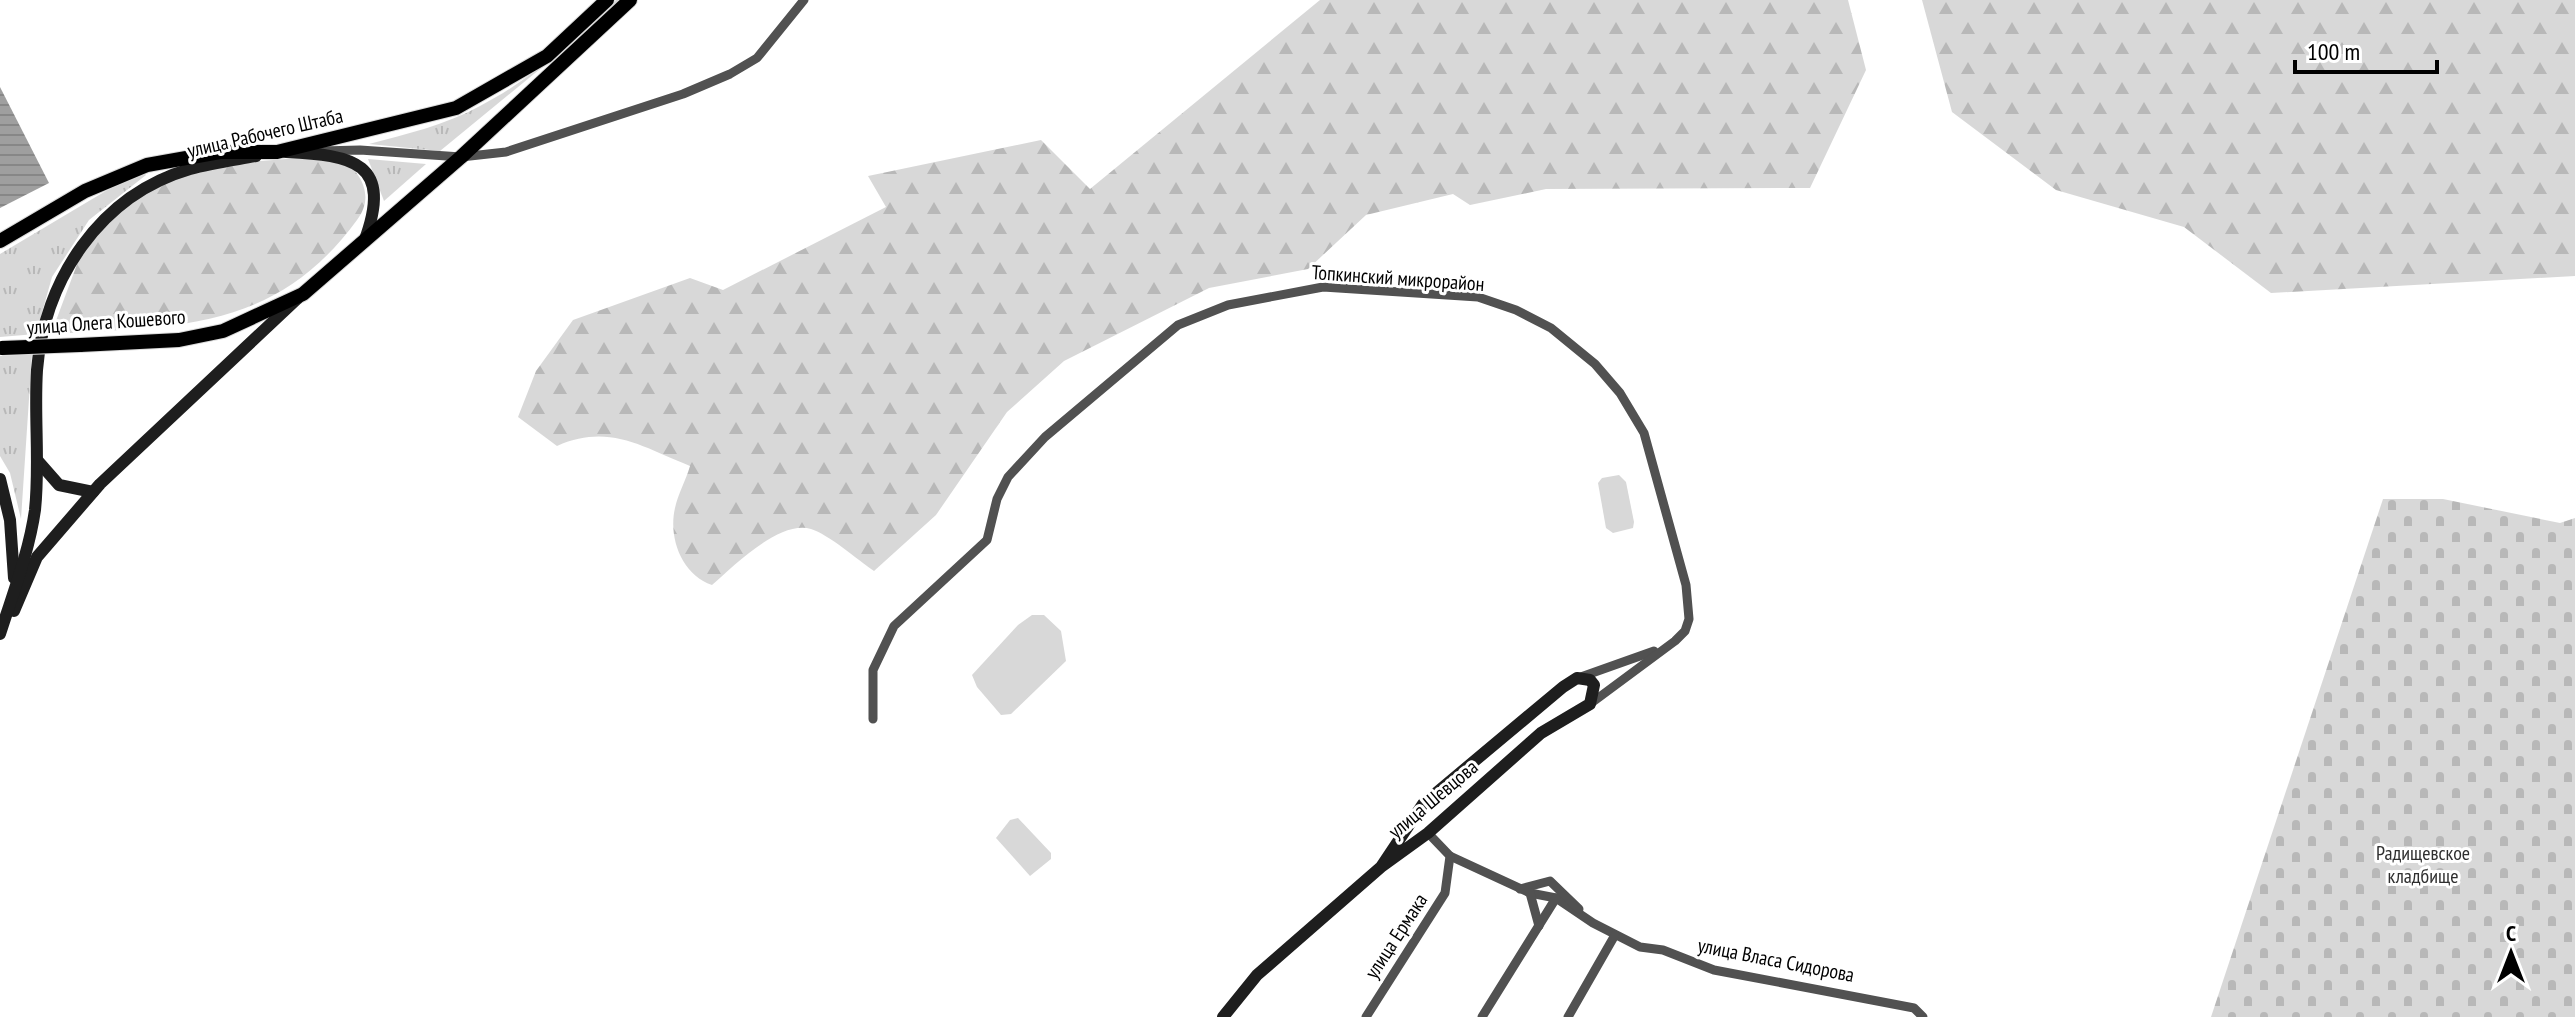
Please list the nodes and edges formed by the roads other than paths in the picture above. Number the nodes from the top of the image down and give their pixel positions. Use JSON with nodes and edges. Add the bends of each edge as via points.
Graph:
{"nodes":[{"id":1,"x":607,"y":0,"type":"edge"},
{"id":2,"x":630,"y":0,"type":"edge"},
{"id":3,"x":804,"y":0,"type":"edge"},
{"id":4,"x":277,"y":152,"type":"junction"},
{"id":5,"x":461,"y":157,"type":"junction"},
{"id":6,"x":0,"y":241,"type":"edge"},
{"id":7,"x":364,"y":244,"type":"junction"},
{"id":8,"x":303,"y":294,"type":"junction"},
{"id":9,"x":1,"y":348,"type":"edge"},
{"id":10,"x":35,"y":458,"type":"junction"},
{"id":11,"x":0,"y":479,"type":"edge"},
{"id":12,"x":93,"y":492,"type":"junction"},
{"id":13,"x":14,"y":587,"type":"junction"},
{"id":14,"x":1685,"y":631,"type":"joint"},
{"id":15,"x":0,"y":634,"type":"edge"},
{"id":16,"x":0,"y":641,"type":"edge"},
{"id":17,"x":1661,"y":649,"type":"junction"},
{"id":18,"x":1577,"y":678,"type":"junction"},
{"id":19,"x":1590,"y":704,"type":"junction"},
{"id":20,"x":873,"y":719,"type":"dead end"},
{"id":21,"x":1428,"y":833,"type":"junction"},
{"id":22,"x":1450,"y":856,"type":"junction"},
{"id":23,"x":1381,"y":867,"type":"junction"},
{"id":24,"x":1525,"y":891,"type":"junction"},
{"id":25,"x":1556,"y":898,"type":"junction"},
{"id":26,"x":1593,"y":923,"type":"junction"},
{"id":27,"x":1539,"y":926,"type":"junction"},
{"id":28,"x":1615,"y":935,"type":"junction"},
{"id":29,"x":1223,"y":1017,"type":"edge"},
{"id":30,"x":1366,"y":1017,"type":"edge"},
{"id":31,"x":1482,"y":1017,"type":"edge"},
{"id":32,"x":1568,"y":1017,"type":"edge"},
{"id":33,"x":1923,"y":1017,"type":"edge"}],
"edges":[{"from":1,"to":4,"type":"main road","name":"улица Рабочего Штаба","via":[[547,56],[456,108]]},
{"from":2,"to":5,"type":"main road"},
{"from":3,"to":5,"type":"street","via":[[757,58],[730,74],[506,152]]},
{"from":4,"to":5,"type":"street","via":[[360,150]]},
{"from":4,"to":6,"type":"main road","via":[[220,152],[147,165],[85,191]]},
{"from":4,"to":7,"type":"main road","via":[[343,156],[356,163],[373,188],[375,202]]},
{"from":4,"to":10,"type":"main road","name":"улица Рабочего Штаба","via":[[187,170],[161,182],[105,218],[84,243],[49,305],[37,372]]},
{"from":5,"to":7,"type":"main road"},
{"from":7,"to":8,"type":"main road"},
{"from":8,"to":9,"type":"main road","name":"улица Олега Кошевого","bridge":true,"via":[[223,331],[179,340]]},
{"from":8,"to":12,"type":"main road","via":[[138,444]]},
{"from":10,"to":12,"type":"main road","via":[[59,485]]},
{"from":10,"to":13,"type":"main road","name":"улица Рабочего Штаба","via":[[32,529]]},
{"from":11,"to":13,"type":"main road","via":[[10,520]]},
{"from":12,"to":16,"type":"main road","via":[[37,557]]},
{"from":13,"to":15,"type":"main road","name":"улица Рабочего Штаба"},
{"from":14,"to":17,"type":"street","name":"улица Шевцова"},
{"from":14,"to":20,"type":"street","name":"Топкинский микрорайон","via":[[1686,585],[1644,433],[1595,364],[1551,328],[1478,297],[1308,288],[1228,305],[1178,325],[1045,437],[1008,477],[987,540],[894,626],[873,670]]},
{"from":17,"to":18,"type":"street"},
{"from":17,"to":19,"type":"street","name":"улица Шевцова"},
{"from":18,"to":19,"type":"main road","via":[[1594,685]]},
{"from":18,"to":23,"type":"main road","via":[[1423,804]]},
{"from":19,"to":21,"type":"main road","name":"улица Шевцова","via":[[1541,733]]},
{"from":21,"to":22,"type":"street"},
{"from":21,"to":23,"type":"main road","name":"улица Шевцова"},
{"from":22,"to":24,"type":"street","name":"улица Власа Сидорова"},
{"from":22,"to":30,"type":"street","name":"улица Ермака","via":[[1445,893]]},
{"from":23,"to":29,"type":"main road","name":"улица Шевцова","via":[[1257,975]]},
{"from":24,"to":25,"type":"street","name":"улица Власа Сидорова"},
{"from":24,"to":26,"type":"street","via":[[1550,881]]},
{"from":24,"to":27,"type":"street"},
{"from":25,"to":26,"type":"street","name":"улица Власа Сидорова"},
{"from":25,"to":27,"type":"street"},
{"from":26,"to":28,"type":"street","name":"улица Власа Сидорова"},
{"from":27,"to":31,"type":"street"},
{"from":28,"to":32,"type":"street"},
{"from":28,"to":33,"type":"street","name":"улица Власа Сидорова","via":[[1714,970],[1884,1001],[1914,1008]]}]}
